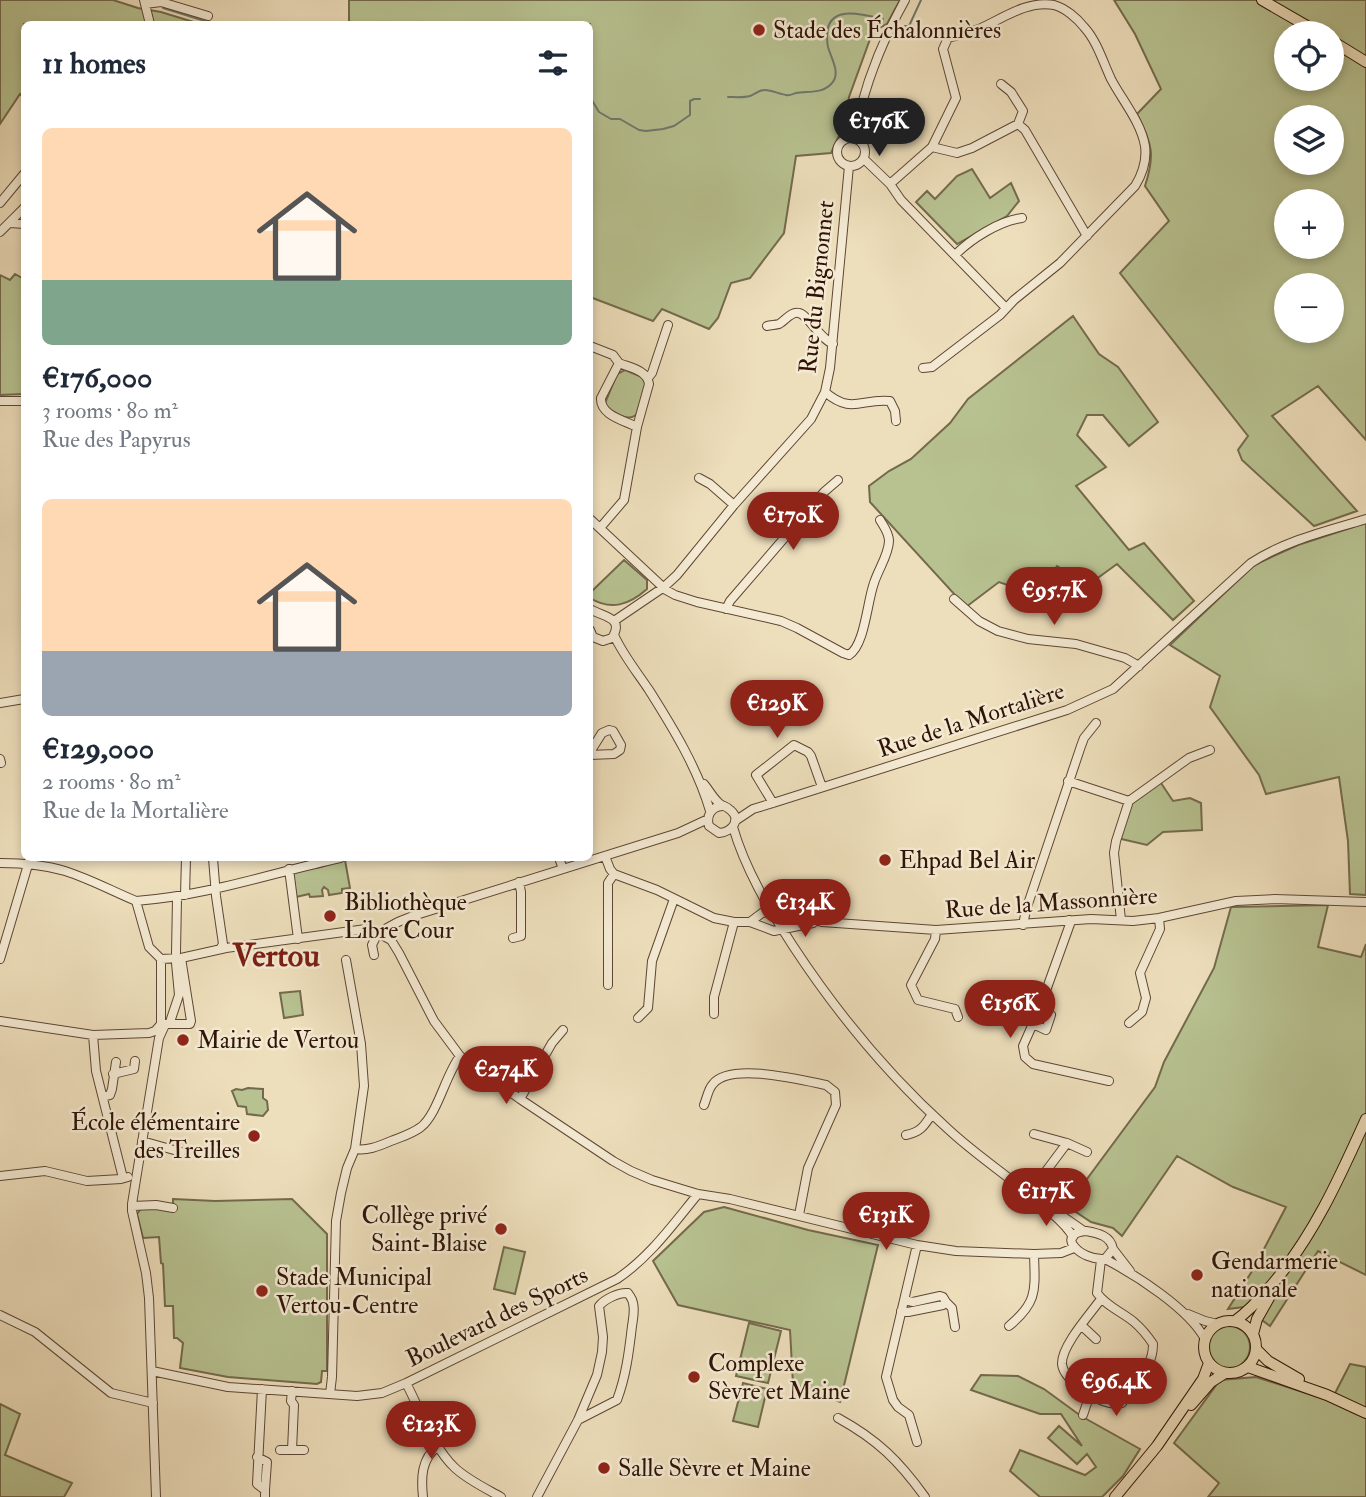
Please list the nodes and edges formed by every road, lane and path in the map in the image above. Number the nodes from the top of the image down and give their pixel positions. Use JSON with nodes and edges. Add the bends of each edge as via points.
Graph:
{"nodes":[{"id":1,"x":905,"y":0,"type":"edge"},
{"id":2,"x":1262,"y":0,"type":"edge"},
{"id":3,"x":144,"y":2,"type":"edge"},
{"id":4,"x":208,"y":16,"type":"dead end"},
{"id":5,"x":149,"y":21,"type":"edge"},
{"id":6,"x":1298,"y":21,"type":"edge"},
{"id":7,"x":1344,"y":48,"type":"edge"},
{"id":8,"x":1366,"y":62,"type":"edge"},
{"id":9,"x":1001,"y":84,"type":"dead end"},
{"id":10,"x":1018,"y":124,"type":"junction"},
{"id":11,"x":855,"y":139,"type":"junction"},
{"id":12,"x":932,"y":147,"type":"junction"},
{"id":13,"x":864,"y":159,"type":"junction"},
{"id":14,"x":849,"y":166,"type":"junction"},
{"id":15,"x":21,"y":178,"type":"edge"},
{"id":16,"x":890,"y":184,"type":"junction"},
{"id":17,"x":0,"y":203,"type":"edge"},
{"id":18,"x":21,"y":211,"type":"edge"},
{"id":19,"x":1023,"y":218,"type":"dead end"},
{"id":20,"x":4,"y":227,"type":"edge"},
{"id":21,"x":1087,"y":236,"type":"junction"},
{"id":22,"x":955,"y":255,"type":"junction"},
{"id":23,"x":1006,"y":308,"type":"junction"},
{"id":24,"x":668,"y":325,"type":"dead end"},
{"id":25,"x":767,"y":326,"type":"dead end"},
{"id":26,"x":833,"y":345,"type":"junction"},
{"id":27,"x":593,"y":347,"type":"edge"},
{"id":28,"x":619,"y":363,"type":"junction"},
{"id":29,"x":923,"y":368,"type":"dead end"},
{"id":30,"x":648,"y":378,"type":"junction"},
{"id":31,"x":825,"y":392,"type":"junction"},
{"id":32,"x":0,"y":401,"type":"edge"},
{"id":33,"x":21,"y":401,"type":"edge"},
{"id":34,"x":896,"y":421,"type":"dead end"},
{"id":35,"x":637,"y":426,"type":"junction"},
{"id":36,"x":699,"y":478,"type":"dead end"},
{"id":37,"x":838,"y":480,"type":"dead end"},
{"id":38,"x":734,"y":505,"type":"junction"},
{"id":39,"x":1366,"y":519,"type":"edge"},
{"id":40,"x":880,"y":520,"type":"dead end"},
{"id":41,"x":593,"y":522,"type":"edge"},
{"id":42,"x":600,"y":528,"type":"junction"},
{"id":43,"x":664,"y":587,"type":"junction"},
{"id":44,"x":954,"y":599,"type":"dead end"},
{"id":45,"x":726,"y":610,"type":"junction"},
{"id":46,"x":593,"y":611,"type":"edge"},
{"id":47,"x":601,"y":615,"type":"junction"},
{"id":48,"x":593,"y":620,"type":"edge"},
{"id":49,"x":614,"y":621,"type":"junction"},
{"id":50,"x":593,"y":634,"type":"edge"},
{"id":51,"x":614,"y":635,"type":"junction"},
{"id":52,"x":605,"y":641,"type":"junction"},
{"id":53,"x":631,"y":666,"type":"junction"},
{"id":54,"x":1139,"y":666,"type":"junction"},
{"id":55,"x":21,"y":700,"type":"edge"},
{"id":56,"x":0,"y":703,"type":"edge"},
{"id":57,"x":1096,"y":723,"type":"dead end"},
{"id":58,"x":1210,"y":750,"type":"dead end"},
{"id":59,"x":699,"y":780,"type":"junction"},
{"id":60,"x":1068,"y":781,"type":"junction"},
{"id":61,"x":822,"y":787,"type":"junction"},
{"id":62,"x":1129,"y":801,"type":"junction"},
{"id":63,"x":773,"y":803,"type":"junction"},
{"id":64,"x":727,"y":808,"type":"junction"},
{"id":65,"x":753,"y":809,"type":"junction"},
{"id":66,"x":709,"y":815,"type":"junction"},
{"id":67,"x":734,"y":824,"type":"junction"},
{"id":68,"x":712,"y":829,"type":"junction"},
{"id":69,"x":678,"y":833,"type":"junction"},
{"id":70,"x":723,"y":833,"type":"junction"},
{"id":71,"x":605,"y":856,"type":"junction"},
{"id":72,"x":743,"y":856,"type":"junction"},
{"id":73,"x":593,"y":860,"type":"edge"},
{"id":74,"x":28,"y":861,"type":"edge"},
{"id":75,"x":186,"y":861,"type":"edge"},
{"id":76,"x":213,"y":861,"type":"edge"},
{"id":77,"x":326,"y":861,"type":"edge"},
{"id":78,"x":560,"y":861,"type":"edge"},
{"id":79,"x":589,"y":861,"type":"edge"},
{"id":80,"x":0,"y":863,"type":"edge"},
{"id":81,"x":289,"y":869,"type":"junction"},
{"id":82,"x":563,"y":869,"type":"junction"},
{"id":83,"x":614,"y":874,"type":"junction"},
{"id":84,"x":519,"y":882,"type":"junction"},
{"id":85,"x":215,"y":889,"type":"junction"},
{"id":86,"x":181,"y":897,"type":"junction"},
{"id":87,"x":674,"y":899,"type":"junction"},
{"id":88,"x":136,"y":901,"type":"junction"},
{"id":89,"x":1366,"y":902,"type":"edge"},
{"id":90,"x":771,"y":911,"type":"junction"},
{"id":91,"x":1159,"y":918,"type":"junction"},
{"id":92,"x":1069,"y":920,"type":"junction"},
{"id":93,"x":1121,"y":920,"type":"junction"},
{"id":94,"x":734,"y":922,"type":"junction"},
{"id":95,"x":750,"y":922,"type":"junction"},
{"id":96,"x":822,"y":922,"type":"junction"},
{"id":97,"x":1023,"y":925,"type":"junction"},
{"id":98,"x":366,"y":929,"type":"dead end"},
{"id":99,"x":783,"y":930,"type":"junction"},
{"id":100,"x":936,"y":930,"type":"junction"},
{"id":101,"x":378,"y":933,"type":"junction"},
{"id":102,"x":513,"y":938,"type":"dead end"},
{"id":103,"x":298,"y":939,"type":"junction"},
{"id":104,"x":220,"y":950,"type":"junction"},
{"id":105,"x":374,"y":955,"type":"dead end"},
{"id":106,"x":0,"y":959,"type":"edge"},
{"id":107,"x":161,"y":959,"type":"junction"},
{"id":108,"x":345,"y":960,"type":"dead end"},
{"id":109,"x":178,"y":961,"type":"junction"},
{"id":110,"x":608,"y":985,"type":"dead end"},
{"id":111,"x":165,"y":993,"type":"dead end"},
{"id":112,"x":182,"y":996,"type":"junction"},
{"id":113,"x":1039,"y":1010,"type":"junction"},
{"id":114,"x":714,"y":1014,"type":"dead end"},
{"id":115,"x":958,"y":1017,"type":"dead end"},
{"id":116,"x":638,"y":1018,"type":"dead end"},
{"id":117,"x":0,"y":1021,"type":"edge"},
{"id":118,"x":1129,"y":1023,"type":"dead end"},
{"id":119,"x":1033,"y":1024,"type":"junction"},
{"id":120,"x":162,"y":1028,"type":"junction"},
{"id":121,"x":563,"y":1030,"type":"dead end"},
{"id":122,"x":93,"y":1035,"type":"junction"},
{"id":123,"x":460,"y":1056,"type":"junction"},
{"id":124,"x":135,"y":1061,"type":"dead end"},
{"id":125,"x":116,"y":1062,"type":"dead end"},
{"id":126,"x":113,"y":1074,"type":"junction"},
{"id":127,"x":1109,"y":1081,"type":"dead end"},
{"id":128,"x":103,"y":1097,"type":"junction"},
{"id":129,"x":520,"y":1099,"type":"junction"},
{"id":130,"x":705,"y":1105,"type":"dead end"},
{"id":131,"x":932,"y":1114,"type":"junction"},
{"id":132,"x":1366,"y":1119,"type":"edge"},
{"id":133,"x":1034,"y":1134,"type":"dead end"},
{"id":134,"x":906,"y":1135,"type":"dead end"},
{"id":135,"x":142,"y":1141,"type":"junction"},
{"id":136,"x":1067,"y":1143,"type":"junction"},
{"id":137,"x":355,"y":1149,"type":"junction"},
{"id":138,"x":181,"y":1152,"type":"dead end"},
{"id":139,"x":1087,"y":1152,"type":"dead end"},
{"id":140,"x":0,"y":1176,"type":"edge"},
{"id":141,"x":135,"y":1176,"type":"junction"},
{"id":142,"x":122,"y":1178,"type":"junction"},
{"id":143,"x":134,"y":1187,"type":"junction"},
{"id":144,"x":698,"y":1194,"type":"junction"},
{"id":145,"x":1029,"y":1194,"type":"junction"},
{"id":146,"x":1039,"y":1202,"type":"junction"},
{"id":147,"x":173,"y":1208,"type":"dead end"},
{"id":148,"x":132,"y":1209,"type":"junction"},
{"id":149,"x":799,"y":1215,"type":"junction"},
{"id":150,"x":1084,"y":1231,"type":"junction"},
{"id":151,"x":1073,"y":1237,"type":"junction"},
{"id":152,"x":917,"y":1245,"type":"junction"},
{"id":153,"x":1074,"y":1248,"type":"junction"},
{"id":154,"x":1113,"y":1249,"type":"junction"},
{"id":155,"x":1034,"y":1254,"type":"junction"},
{"id":156,"x":1103,"y":1259,"type":"junction"},
{"id":157,"x":1287,"y":1268,"type":"junction"},
{"id":158,"x":1130,"y":1271,"type":"junction"},
{"id":159,"x":1101,"y":1298,"type":"junction"},
{"id":160,"x":904,"y":1300,"type":"junction"},
{"id":161,"x":946,"y":1302,"type":"junction"},
{"id":162,"x":901,"y":1311,"type":"junction"},
{"id":163,"x":1182,"y":1311,"type":"junction"},
{"id":164,"x":0,"y":1315,"type":"edge"},
{"id":165,"x":1235,"y":1321,"type":"junction"},
{"id":166,"x":1218,"y":1324,"type":"junction"},
{"id":167,"x":1081,"y":1325,"type":"junction"},
{"id":168,"x":1010,"y":1326,"type":"dead end"},
{"id":169,"x":955,"y":1327,"type":"dead end"},
{"id":170,"x":1253,"y":1334,"type":"junction"},
{"id":171,"x":1096,"y":1339,"type":"dead end"},
{"id":172,"x":1205,"y":1339,"type":"junction"},
{"id":173,"x":1256,"y":1350,"type":"junction"},
{"id":174,"x":1209,"y":1363,"type":"junction"},
{"id":175,"x":1248,"y":1367,"type":"junction"},
{"id":176,"x":152,"y":1371,"type":"junction"},
{"id":177,"x":1225,"y":1373,"type":"junction"},
{"id":178,"x":406,"y":1383,"type":"junction"},
{"id":179,"x":262,"y":1389,"type":"junction"},
{"id":180,"x":292,"y":1391,"type":"junction"},
{"id":181,"x":330,"y":1394,"type":"junction"},
{"id":182,"x":1090,"y":1394,"type":"junction"},
{"id":183,"x":1327,"y":1395,"type":"junction"},
{"id":184,"x":153,"y":1403,"type":"junction"},
{"id":185,"x":1366,"y":1413,"type":"edge"},
{"id":186,"x":1083,"y":1415,"type":"dead end"},
{"id":187,"x":838,"y":1418,"type":"dead end"},
{"id":188,"x":578,"y":1420,"type":"junction"},
{"id":189,"x":918,"y":1442,"type":"dead end"},
{"id":190,"x":1157,"y":1446,"type":"junction"},
{"id":191,"x":438,"y":1447,"type":"junction"},
{"id":192,"x":280,"y":1450,"type":"dead end"},
{"id":193,"x":292,"y":1450,"type":"junction"},
{"id":194,"x":304,"y":1450,"type":"dead end"},
{"id":195,"x":265,"y":1493,"type":"edge"},
{"id":196,"x":156,"y":1497,"type":"edge"},
{"id":197,"x":423,"y":1497,"type":"edge"},
{"id":198,"x":501,"y":1497,"type":"edge"},
{"id":199,"x":537,"y":1497,"type":"edge"},
{"id":200,"x":925,"y":1497,"type":"edge"},
{"id":201,"x":1115,"y":1497,"type":"edge"}],
"edges":[{"from":1,"to":11,"type":"street","via":[[869,78]]},
{"from":2,"to":6,"type":"main road"},
{"from":3,"to":4,"type":"street","via":[[161,2]]},
{"from":3,"to":5,"type":"street"},
{"from":7,"to":8,"type":"main road"},
{"from":9,"to":10,"type":"street","via":[[1023,111]]},
{"from":10,"to":12,"type":"street","via":[[957,153]]},
{"from":10,"to":21,"type":"street"},
{"from":11,"to":13,"type":"street","via":[[864,147]]},
{"from":11,"to":14,"type":"street","via":[[846,139],[838,149],[839,158]]},
{"from":12,"to":16,"type":"street"},
{"from":12,"to":21,"type":"street","via":[[956,98],[943,49],[948,38],[1036,5],[1070,13],[1100,53],[1145,145],[1143,172],[1135,186]]},
{"from":13,"to":14,"type":"street"},
{"from":13,"to":16,"type":"street"},
{"from":14,"to":26,"type":"street","name":"Rue du Bignonnet"},
{"from":15,"to":17,"type":"street"},
{"from":16,"to":22,"type":"street"},
{"from":18,"to":20,"type":"street"},
{"from":19,"to":22,"type":"street","via":[[1010,220]]},
{"from":21,"to":23,"type":"street"},
{"from":22,"to":23,"type":"street"},
{"from":23,"to":29,"type":"street","via":[[932,367]]},
{"from":24,"to":30,"type":"street"},
{"from":25,"to":26,"type":"street","via":[[799,313]]},
{"from":26,"to":31,"type":"street","name":"Rue du Bignonnet"},
{"from":27,"to":28,"type":"street","via":[[613,355]]},
{"from":28,"to":30,"type":"street"},
{"from":28,"to":35,"type":"street","via":[[601,404],[605,411]]},
{"from":30,"to":35,"type":"street"},
{"from":31,"to":34,"type":"street","via":[[841,403],[890,401]]},
{"from":31,"to":38,"type":"street","name":"Rue du Bignonnet","via":[[811,419]]},
{"from":32,"to":33,"type":"street"},
{"from":35,"to":42,"type":"street","via":[[624,500]]},
{"from":36,"to":38,"type":"street"},
{"from":37,"to":45,"type":"street"},
{"from":38,"to":43,"type":"street","name":"Rue du Bignonnet"},
{"from":39,"to":54,"type":"street","name":"Rue de la Mortalière","via":[[1267,552]]},
{"from":40,"to":45,"type":"street","via":[[889,542],[856,651],[849,655],[781,621]]},
{"from":41,"to":42,"type":"street"},
{"from":42,"to":43,"type":"street"},
{"from":43,"to":45,"type":"street","via":[[675,595]]},
{"from":43,"to":49,"type":"street","name":"Rue du Bignonnet"},
{"from":44,"to":54,"type":"street","via":[[998,631],[1076,644]]},
{"from":46,"to":47,"type":"street"},
{"from":47,"to":48,"type":"street"},
{"from":47,"to":49,"type":"street"},
{"from":49,"to":51,"type":"street"},
{"from":50,"to":52,"type":"street"},
{"from":51,"to":52,"type":"street"},
{"from":51,"to":53,"type":"street"},
{"from":52,"to":53,"type":"street"},
{"from":53,"to":59,"type":"street"},
{"from":54,"to":61,"type":"street","name":"Rue de la Mortalière","via":[[1113,689],[1068,710]]},
{"from":55,"to":56,"type":"street"},
{"from":57,"to":60,"type":"street","via":[[1084,737]]},
{"from":58,"to":62,"type":"street","via":[[1189,758]]},
{"from":59,"to":64,"type":"street"},
{"from":59,"to":66,"type":"street"},
{"from":60,"to":62,"type":"street"},
{"from":60,"to":97,"type":"street"},
{"from":61,"to":63,"type":"street","name":"Rue de la Mortalière"},
{"from":61,"to":63,"type":"street","via":[[811,755],[794,745],[756,775]]},
{"from":62,"to":93,"type":"street","via":[[1114,853]]},
{"from":63,"to":65,"type":"street","name":"Rue de la Mortalière"},
{"from":64,"to":65,"type":"street","name":"Rue de la Mortalière"},
{"from":64,"to":66,"type":"street","via":[[714,808]]},
{"from":64,"to":67,"type":"street","via":[[734,815]]},
{"from":65,"to":67,"type":"street","name":"Rue de la Mortalière"},
{"from":66,"to":68,"type":"street"},
{"from":66,"to":69,"type":"street"},
{"from":67,"to":70,"type":"street"},
{"from":67,"to":72,"type":"street"},
{"from":68,"to":69,"type":"street"},
{"from":68,"to":70,"type":"street"},
{"from":69,"to":71,"type":"street"},
{"from":70,"to":72,"type":"street"},
{"from":71,"to":73,"type":"street"},
{"from":71,"to":83,"type":"street"},
{"from":72,"to":90,"type":"street"},
{"from":74,"to":80,"type":"street"},
{"from":74,"to":88,"type":"street"},
{"from":74,"to":106,"type":"street"},
{"from":75,"to":86,"type":"street"},
{"from":76,"to":85,"type":"street"},
{"from":77,"to":81,"type":"street"},
{"from":78,"to":82,"type":"street"},
{"from":79,"to":82,"type":"street"},
{"from":81,"to":85,"type":"street"},
{"from":81,"to":103,"type":"street"},
{"from":82,"to":84,"type":"street"},
{"from":83,"to":87,"type":"street"},
{"from":83,"to":110,"type":"street","via":[[608,884]]},
{"from":84,"to":101,"type":"street","via":[[413,916]]},
{"from":84,"to":102,"type":"street","via":[[521,936]]},
{"from":85,"to":86,"type":"street"},
{"from":85,"to":104,"type":"street"},
{"from":86,"to":88,"type":"street"},
{"from":86,"to":109,"type":"street"},
{"from":87,"to":94,"type":"street"},
{"from":87,"to":116,"type":"street","via":[[652,961],[648,1008]]},
{"from":88,"to":107,"type":"street","via":[[149,947]]},
{"from":89,"to":91,"type":"street","name":"Rue de la Massonnière","via":[[1236,901]]},
{"from":90,"to":95,"type":"street"},
{"from":90,"to":96,"type":"street","name":"Rue de la Massonnière"},
{"from":90,"to":99,"type":"street"},
{"from":91,"to":93,"type":"street","name":"Rue de la Massonnière"},
{"from":91,"to":118,"type":"street","via":[[1160,929],[1140,973],[1146,998],[1142,1012]]},
{"from":92,"to":93,"type":"street","name":"Rue de la Massonnière"},
{"from":92,"to":97,"type":"street","name":"Rue de la Massonnière"},
{"from":92,"to":113,"type":"street"},
{"from":94,"to":95,"type":"street"},
{"from":94,"to":114,"type":"street","via":[[714,997]]},
{"from":95,"to":99,"type":"street"},
{"from":96,"to":99,"type":"street","name":"Rue de la Massonnière"},
{"from":96,"to":100,"type":"street","name":"Rue de la Massonnière"},
{"from":97,"to":100,"type":"street","name":"Rue de la Massonnière"},
{"from":98,"to":103,"type":"street"},
{"from":99,"to":131,"type":"street","via":[[858,1036]]},
{"from":100,"to":115,"type":"street","via":[[911,985],[918,1000],[956,1009]]},
{"from":101,"to":105,"type":"street","via":[[372,945]]},
{"from":101,"to":123,"type":"street","via":[[391,940],[434,1021]]},
{"from":103,"to":104,"type":"street"},
{"from":104,"to":109,"type":"street"},
{"from":107,"to":109,"type":"street"},
{"from":107,"to":120,"type":"street"},
{"from":108,"to":137,"type":"street","via":[[364,1073]]},
{"from":109,"to":112,"type":"street"},
{"from":109,"to":120,"type":"street","via":[[191,1021]]},
{"from":111,"to":112,"type":"street"},
{"from":112,"to":120,"type":"street"},
{"from":113,"to":119,"type":"street"},
{"from":113,"to":119,"type":"street","via":[[1051,1015],[1046,1030]]},
{"from":117,"to":122,"type":"street"},
{"from":119,"to":127,"type":"street","via":[[1023,1046],[1025,1057],[1033,1064]]},
{"from":120,"to":122,"type":"street"},
{"from":120,"to":135,"type":"street"},
{"from":121,"to":129,"type":"street"},
{"from":122,"to":128,"type":"street"},
{"from":123,"to":129,"type":"street"},
{"from":123,"to":137,"type":"street","via":[[422,1126],[374,1149]]},
{"from":124,"to":126,"type":"street","via":[[134,1069]]},
{"from":125,"to":126,"type":"street"},
{"from":126,"to":128,"type":"street","via":[[110,1095]]},
{"from":128,"to":142,"type":"street"},
{"from":129,"to":144,"type":"street","via":[[613,1161],[652,1180]]},
{"from":130,"to":149,"type":"street","via":[[712,1084],[737,1073],[768,1073],[826,1084],[835,1092],[836,1105],[808,1168]]},
{"from":131,"to":134,"type":"street","via":[[923,1128]]},
{"from":131,"to":145,"type":"street"},
{"from":132,"to":157,"type":"main road","via":[[1313,1229]]},
{"from":133,"to":136,"type":"street"},
{"from":135,"to":138,"type":"street"},
{"from":135,"to":141,"type":"street"},
{"from":136,"to":139,"type":"street"},
{"from":136,"to":145,"type":"street"},
{"from":137,"to":181,"type":"street","via":[[336,1221]]},
{"from":140,"to":142,"type":"street","via":[[45,1171],[87,1181]]},
{"from":141,"to":142,"type":"street"},
{"from":141,"to":143,"type":"street"},
{"from":142,"to":143,"type":"street"},
{"from":143,"to":148,"type":"street"},
{"from":144,"to":149,"type":"street"},
{"from":144,"to":178,"type":"street","name":"Boulevard des Sports","via":[[618,1279]]},
{"from":145,"to":146,"type":"street"},
{"from":146,"to":150,"type":"street"},
{"from":146,"to":151,"type":"street"},
{"from":147,"to":148,"type":"street"},
{"from":148,"to":176,"type":"street","via":[[146,1273]]},
{"from":149,"to":152,"type":"street"},
{"from":150,"to":151,"type":"street"},
{"from":150,"to":154,"type":"street","via":[[1107,1238]]},
{"from":151,"to":153,"type":"street"},
{"from":152,"to":155,"type":"street"},
{"from":152,"to":160,"type":"street"},
{"from":153,"to":155,"type":"street"},
{"from":153,"to":156,"type":"street"},
{"from":154,"to":156,"type":"street"},
{"from":154,"to":158,"type":"street"},
{"from":155,"to":168,"type":"street","via":[[1032,1299]]},
{"from":156,"to":158,"type":"street"},
{"from":156,"to":159,"type":"street","via":[[1097,1288]]},
{"from":157,"to":165,"type":"main road"},
{"from":157,"to":170,"type":"main road"},
{"from":158,"to":163,"type":"street"},
{"from":159,"to":167,"type":"street"},
{"from":159,"to":182,"type":"street","via":[[1147,1335],[1153,1351],[1150,1363],[1122,1403]]},
{"from":160,"to":161,"type":"street","via":[[940,1296]]},
{"from":160,"to":162,"type":"street"},
{"from":161,"to":162,"type":"street"},
{"from":161,"to":169,"type":"street","via":[[952,1308]]},
{"from":162,"to":189,"type":"street","via":[[886,1377],[892,1400],[909,1415]]},
{"from":163,"to":166,"type":"street"},
{"from":163,"to":172,"type":"street"},
{"from":164,"to":184,"type":"street","via":[[35,1332],[111,1393]]},
{"from":165,"to":166,"type":"main road"},
{"from":165,"to":170,"type":"main road"},
{"from":166,"to":172,"type":"main road"},
{"from":167,"to":171,"type":"street"},
{"from":167,"to":182,"type":"street","via":[[1062,1361],[1066,1374]]},
{"from":170,"to":173,"type":"main road"},
{"from":172,"to":174,"type":"main road"},
{"from":173,"to":175,"type":"main road"},
{"from":173,"to":183,"type":"main road"},
{"from":174,"to":177,"type":"main road"},
{"from":174,"to":190,"type":"main road"},
{"from":175,"to":177,"type":"main road"},
{"from":175,"to":183,"type":"main road"},
{"from":176,"to":179,"type":"street","name":"Boulevard des Sports"},
{"from":176,"to":184,"type":"street"},
{"from":177,"to":190,"type":"main road","via":[[1211,1382]]},
{"from":178,"to":181,"type":"street","name":"Boulevard des Sports","via":[[370,1395]]},
{"from":178,"to":191,"type":"street"},
{"from":179,"to":180,"type":"street","name":"Boulevard des Sports"},
{"from":179,"to":195,"type":"street","via":[[257,1484]]},
{"from":180,"to":181,"type":"street","name":"Boulevard des Sports"},
{"from":180,"to":193,"type":"street"},
{"from":182,"to":186,"type":"street"},
{"from":183,"to":185,"type":"main road"},
{"from":184,"to":196,"type":"street"},
{"from":187,"to":200,"type":"street","via":[[891,1454]]},
{"from":188,"to":188,"type":"street","via":[[602,1352],[599,1306],[628,1293],[634,1312],[617,1400]]},
{"from":188,"to":199,"type":"street"},
{"from":190,"to":201,"type":"main road"},
{"from":191,"to":197,"type":"street","via":[[422,1473]]},
{"from":191,"to":198,"type":"street","via":[[457,1470]]},
{"from":192,"to":193,"type":"street"},
{"from":193,"to":194,"type":"street"}]}
